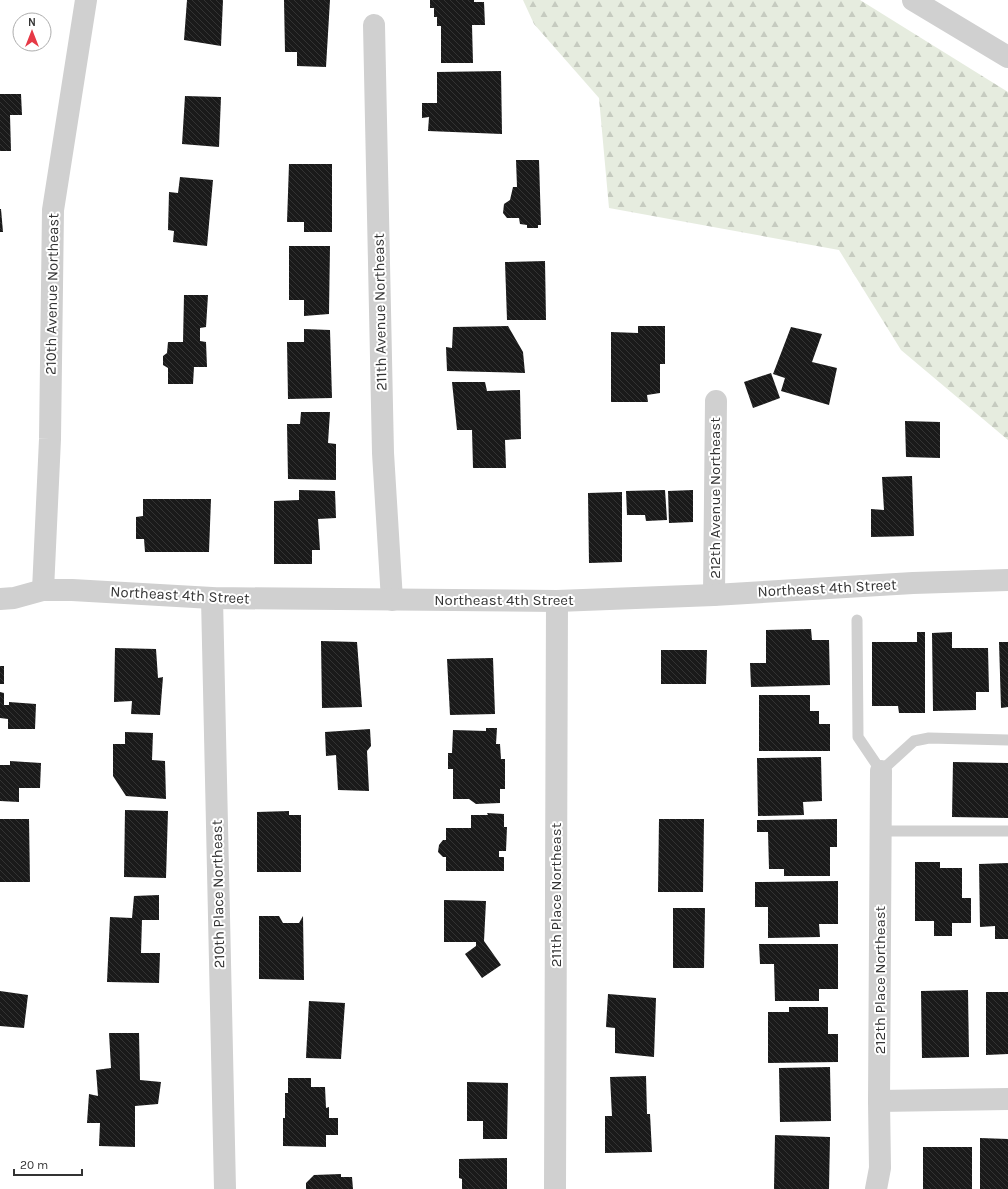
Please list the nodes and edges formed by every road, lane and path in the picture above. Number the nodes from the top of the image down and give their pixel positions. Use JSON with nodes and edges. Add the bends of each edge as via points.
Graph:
{"nodes":[{"id":1,"x":86,"y":0,"type":"edge"},
{"id":2,"x":913,"y":0,"type":"edge"},
{"id":3,"x":374,"y":25,"type":"dead end"},
{"id":4,"x":1008,"y":56,"type":"edge"},
{"id":5,"x":716,"y":401,"type":"dead end"},
{"id":6,"x":1008,"y":580,"type":"edge"},
{"id":7,"x":43,"y":590,"type":"junction"},
{"id":8,"x":714,"y":595,"type":"junction"},
{"id":9,"x":212,"y":598,"type":"junction"},
{"id":10,"x":0,"y":599,"type":"edge"},
{"id":11,"x":392,"y":600,"type":"junction"},
{"id":12,"x":557,"y":601,"type":"junction"},
{"id":13,"x":857,"y":620,"type":"dead end"},
{"id":14,"x":1008,"y":740,"type":"edge"},
{"id":15,"x":881,"y":771,"type":"junction"},
{"id":16,"x":880,"y":831,"type":"junction"},
{"id":17,"x":1008,"y":831,"type":"edge"},
{"id":18,"x":1008,"y":1099,"type":"edge"},
{"id":19,"x":879,"y":1101,"type":"junction"},
{"id":20,"x":225,"y":1189,"type":"edge"},
{"id":21,"x":555,"y":1189,"type":"edge"},
{"id":22,"x":876,"y":1189,"type":"edge"}],
"edges":[{"from":1,"to":7,"type":"street","name":"210th Avenue Northeast","via":[[53,210],[50,439]]},
{"from":2,"to":4,"type":"street"},
{"from":3,"to":11,"type":"street","name":"211th Avenue Northeast","via":[[383,453]]},
{"from":5,"to":8,"type":"street","name":"212th Avenue Northeast"},
{"from":6,"to":8,"type":"street","name":"Northeast 4th Street"},
{"from":7,"to":9,"type":"street","name":"Northeast 4th Street"},
{"from":7,"to":10,"type":"street","name":"Northeast 4th Street"},
{"from":8,"to":12,"type":"street","name":"Northeast 4th Street"},
{"from":9,"to":11,"type":"street","name":"Northeast 4th Street"},
{"from":9,"to":20,"type":"street","name":"210th Place Northeast"},
{"from":11,"to":12,"type":"street","name":"Northeast 4th Street"},
{"from":12,"to":21,"type":"street","name":"211th Place Northeast"},
{"from":13,"to":15,"type":"lane","via":[[858,737]]},
{"from":14,"to":15,"type":"lane","via":[[929,738],[914,741]]},
{"from":15,"to":16,"type":"street","name":"212th Place Northeast"},
{"from":16,"to":17,"type":"lane"},
{"from":16,"to":19,"type":"street","name":"212th Place Northeast"},
{"from":18,"to":19,"type":"street"},
{"from":19,"to":22,"type":"street","name":"212th Place Northeast","via":[[880,1168]]}]}
